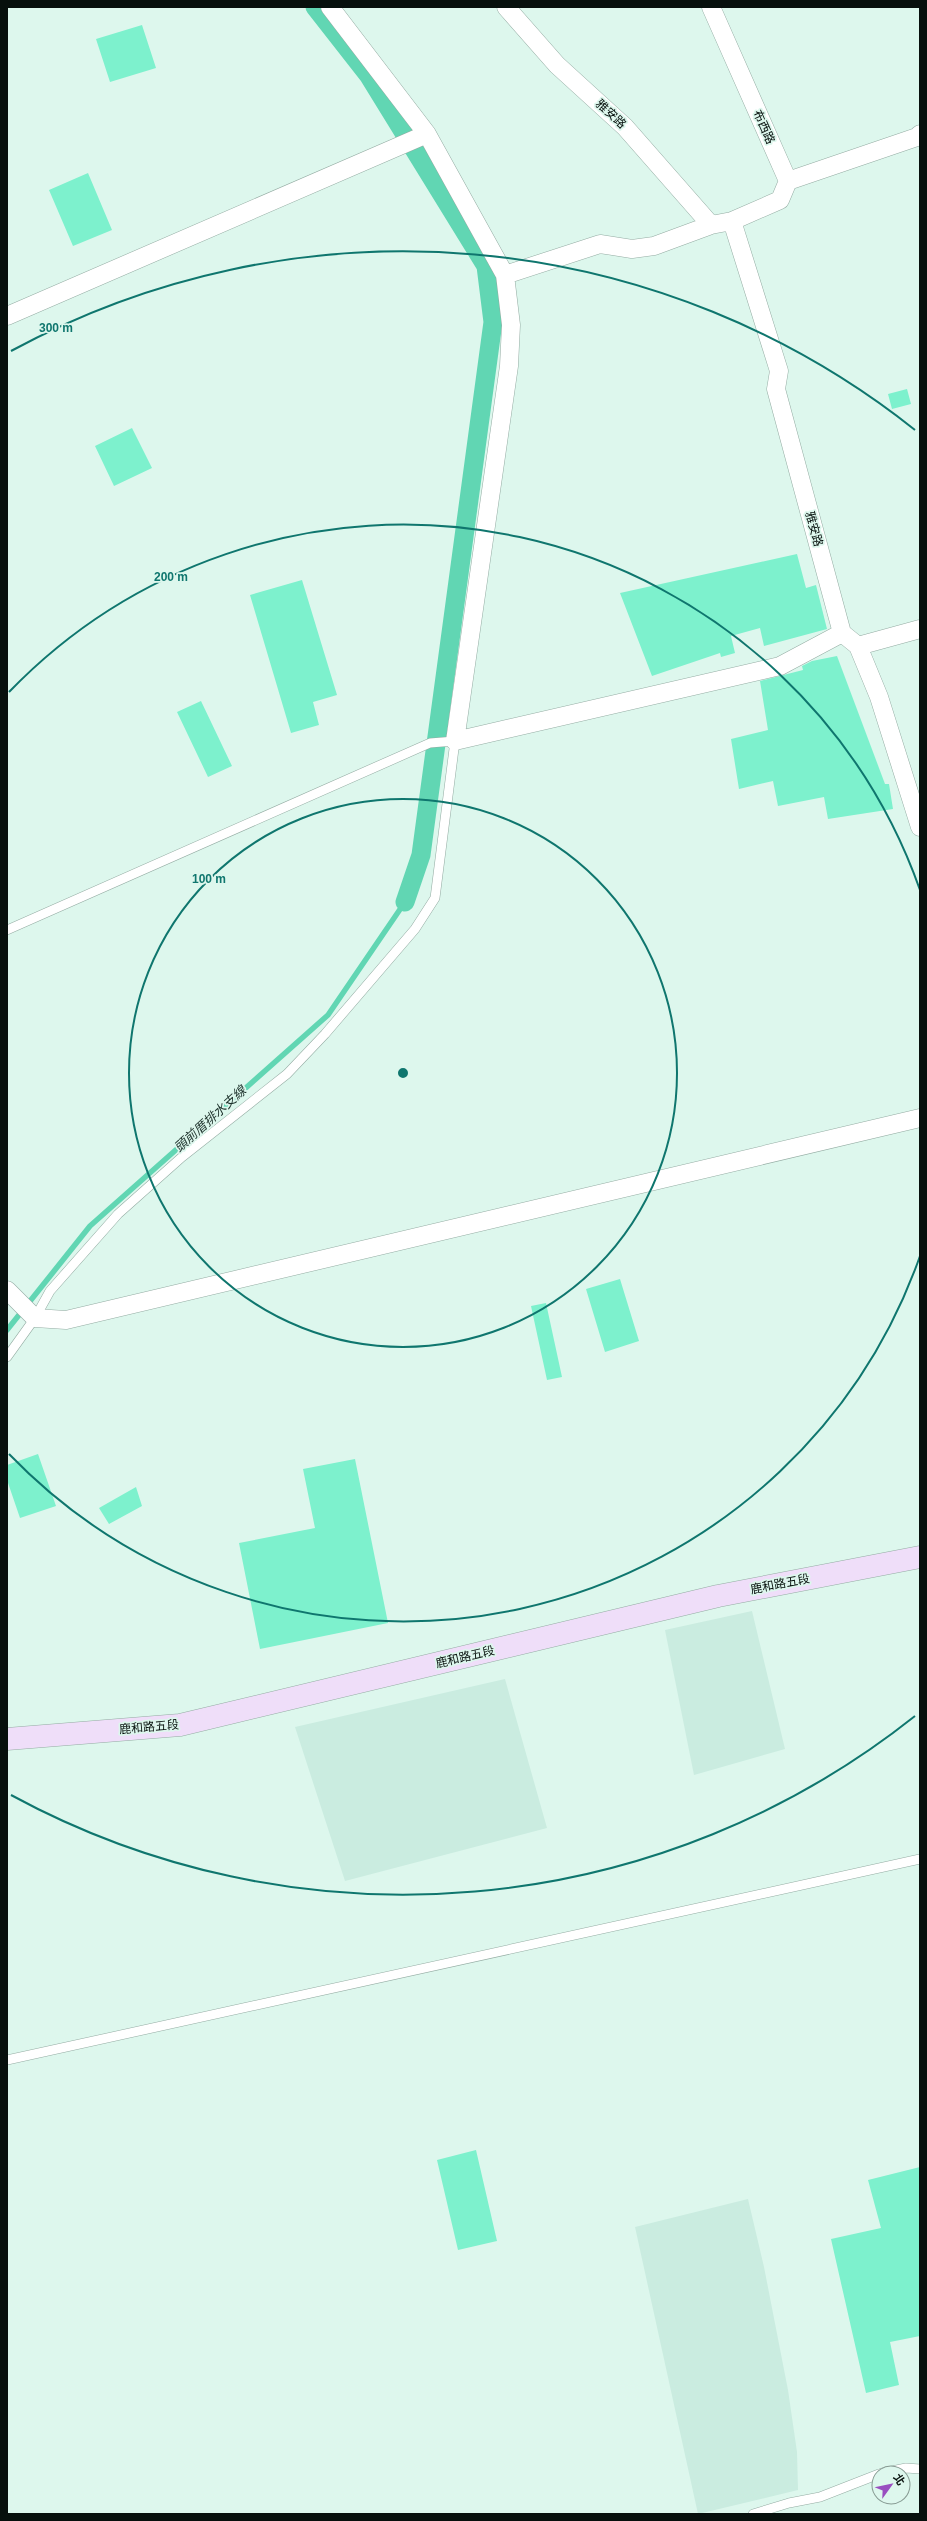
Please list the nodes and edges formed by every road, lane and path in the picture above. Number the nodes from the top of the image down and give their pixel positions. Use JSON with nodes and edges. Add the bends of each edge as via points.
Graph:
{"nodes":[{"id":1,"x":330,"y":7,"type":"edge"},
{"id":2,"x":506,"y":7,"type":"edge"},
{"id":3,"x":712,"y":7,"type":"edge"},
{"id":4,"x":427,"y":134,"type":"junction"},
{"id":5,"x":920,"y":134,"type":"edge"},
{"id":6,"x":788,"y":181,"type":"junction"},
{"id":7,"x":732,"y":220,"type":"junction"},
{"id":8,"x":711,"y":225,"type":"junction"},
{"id":9,"x":505,"y":275,"type":"junction"},
{"id":10,"x":7,"y":316,"type":"edge"},
{"id":11,"x":920,"y":629,"type":"edge"},
{"id":12,"x":842,"y":632,"type":"junction"},
{"id":13,"x":858,"y":646,"type":"junction"},
{"id":14,"x":456,"y":740,"type":"junction"},
{"id":15,"x":920,"y":827,"type":"edge"},
{"id":16,"x":7,"y":930,"type":"edge"},
{"id":17,"x":920,"y":1118,"type":"edge"},
{"id":18,"x":7,"y":1290,"type":"edge"},
{"id":19,"x":35,"y":1318,"type":"junction"},
{"id":20,"x":7,"y":1357,"type":"edge"},
{"id":21,"x":920,"y":1557,"type":"edge"},
{"id":22,"x":7,"y":1739,"type":"edge"},
{"id":23,"x":920,"y":1859,"type":"edge"},
{"id":24,"x":7,"y":2060,"type":"edge"},
{"id":25,"x":871,"y":2477,"type":"edge"},
{"id":26,"x":753,"y":2514,"type":"edge"}],
"edges":[{"from":1,"to":4,"type":"street"},
{"from":2,"to":8,"type":"street","name":"雅安路","via":[[557,65],[625,127]]},
{"from":3,"to":6,"type":"street","name":"布西路"},
{"from":4,"to":9,"type":"street"},
{"from":4,"to":10,"type":"street"},
{"from":5,"to":6,"type":"street"},
{"from":6,"to":7,"type":"street","via":[[780,200]]},
{"from":7,"to":8,"type":"street"},
{"from":7,"to":12,"type":"street","name":"雅安路","via":[[779,372],[776,389]]},
{"from":8,"to":9,"type":"street","via":[[654,246],[632,249],[600,244]]},
{"from":9,"to":14,"type":"street","via":[[511,325],[509,366]]},
{"from":11,"to":13,"type":"street"},
{"from":12,"to":13,"type":"street"},
{"from":12,"to":14,"type":"street","via":[[780,666]]},
{"from":13,"to":15,"type":"street","via":[[879,697]]},
{"from":14,"to":16,"type":"lane","via":[[430,743]]},
{"from":14,"to":19,"type":"lane","via":[[435,898],[415,929],[325,1034],[287,1074],[182,1156],[118,1214],[50,1291]]},
{"from":17,"to":19,"type":"street","via":[[66,1320]]},
{"from":18,"to":19,"type":"street"},
{"from":19,"to":20,"type":"lane"},
{"from":21,"to":22,"type":"main road","name":"鹿和路五段","via":[[718,1596],[180,1725]]},
{"from":23,"to":24,"type":"lane"},
{"from":25,"to":26,"type":"lane","via":[[820,2497]]}]}
